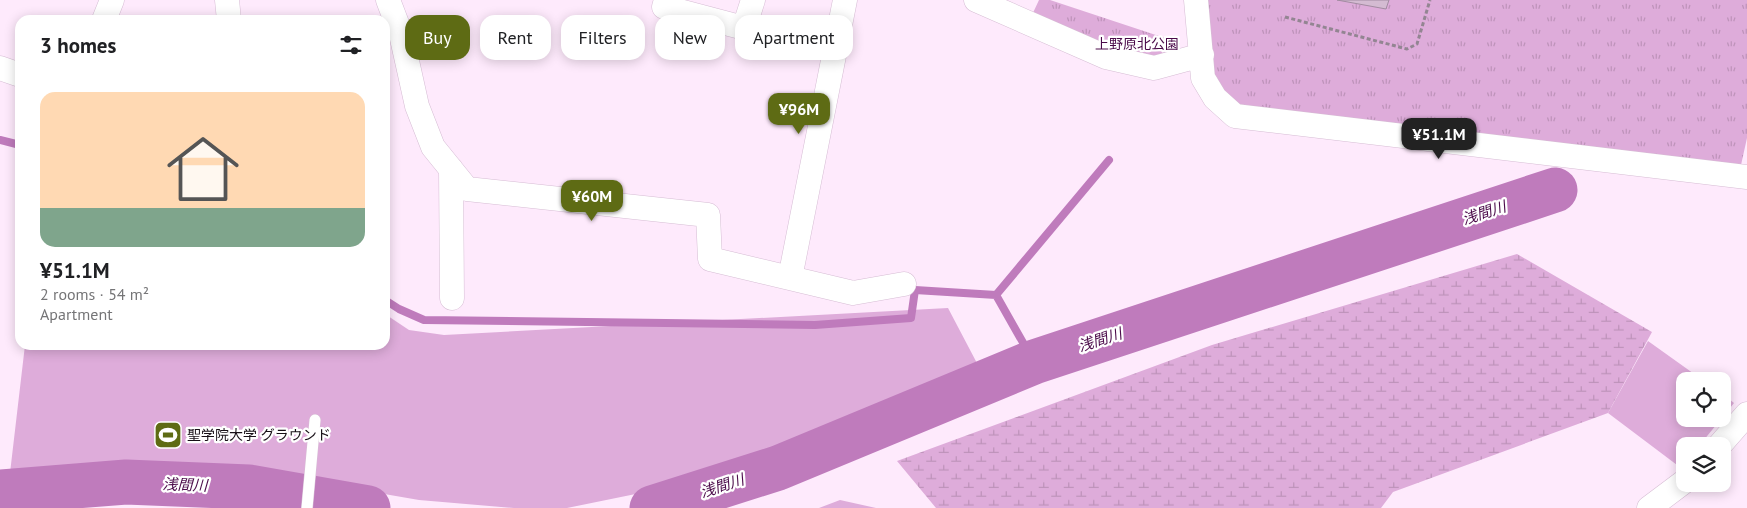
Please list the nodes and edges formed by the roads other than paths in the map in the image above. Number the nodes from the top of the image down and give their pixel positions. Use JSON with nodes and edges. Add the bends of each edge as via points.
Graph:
{"nodes":[{"id":1,"x":112,"y":0,"type":"edge"},
{"id":2,"x":228,"y":0,"type":"edge"},
{"id":3,"x":388,"y":0,"type":"edge"},
{"id":4,"x":666,"y":0,"type":"edge"},
{"id":5,"x":753,"y":0,"type":"edge"},
{"id":6,"x":846,"y":0,"type":"edge"},
{"id":7,"x":976,"y":0,"type":"edge"},
{"id":8,"x":1196,"y":0,"type":"edge"},
{"id":9,"x":106,"y":15,"type":"edge"},
{"id":10,"x":229,"y":15,"type":"edge"},
{"id":11,"x":1202,"y":56,"type":"junction"},
{"id":12,"x":0,"y":68,"type":"edge"},
{"id":13,"x":15,"y":73,"type":"edge"},
{"id":14,"x":451,"y":169,"type":"junction"},
{"id":15,"x":1747,"y":177,"type":"edge"},
{"id":16,"x":790,"y":278,"type":"junction"},
{"id":17,"x":904,"y":284,"type":"dead end"},
{"id":18,"x":452,"y":298,"type":"dead end"},
{"id":19,"x":1747,"y":414,"type":"edge"},
{"id":20,"x":315,"y":420,"type":"dead end"},
{"id":21,"x":1727,"y":437,"type":"edge"},
{"id":22,"x":1676,"y":488,"type":"edge"},
{"id":23,"x":306,"y":508,"type":"edge"},
{"id":24,"x":1649,"y":508,"type":"edge"}],
"edges":[{"from":1,"to":9,"type":"street"},
{"from":2,"to":10,"type":"street"},
{"from":3,"to":14,"type":"street","via":[[400,34],[417,106],[433,147]]},
{"from":4,"to":5,"type":"street","via":[[664,7],[744,28]]},
{"from":6,"to":16,"type":"street"},
{"from":7,"to":11,"type":"street","via":[[1116,59],[1154,68]]},
{"from":8,"to":11,"type":"street"},
{"from":11,"to":15,"type":"street","via":[[1202,78],[1214,98],[1235,116]]},
{"from":12,"to":13,"type":"street"},
{"from":14,"to":16,"type":"street","via":[[467,189],[708,215],[710,259]]},
{"from":14,"to":18,"type":"street"},
{"from":16,"to":17,"type":"street","via":[[853,293]]},
{"from":19,"to":21,"type":"street"},
{"from":20,"to":23,"type":"lane"},
{"from":22,"to":24,"type":"street"}]}
